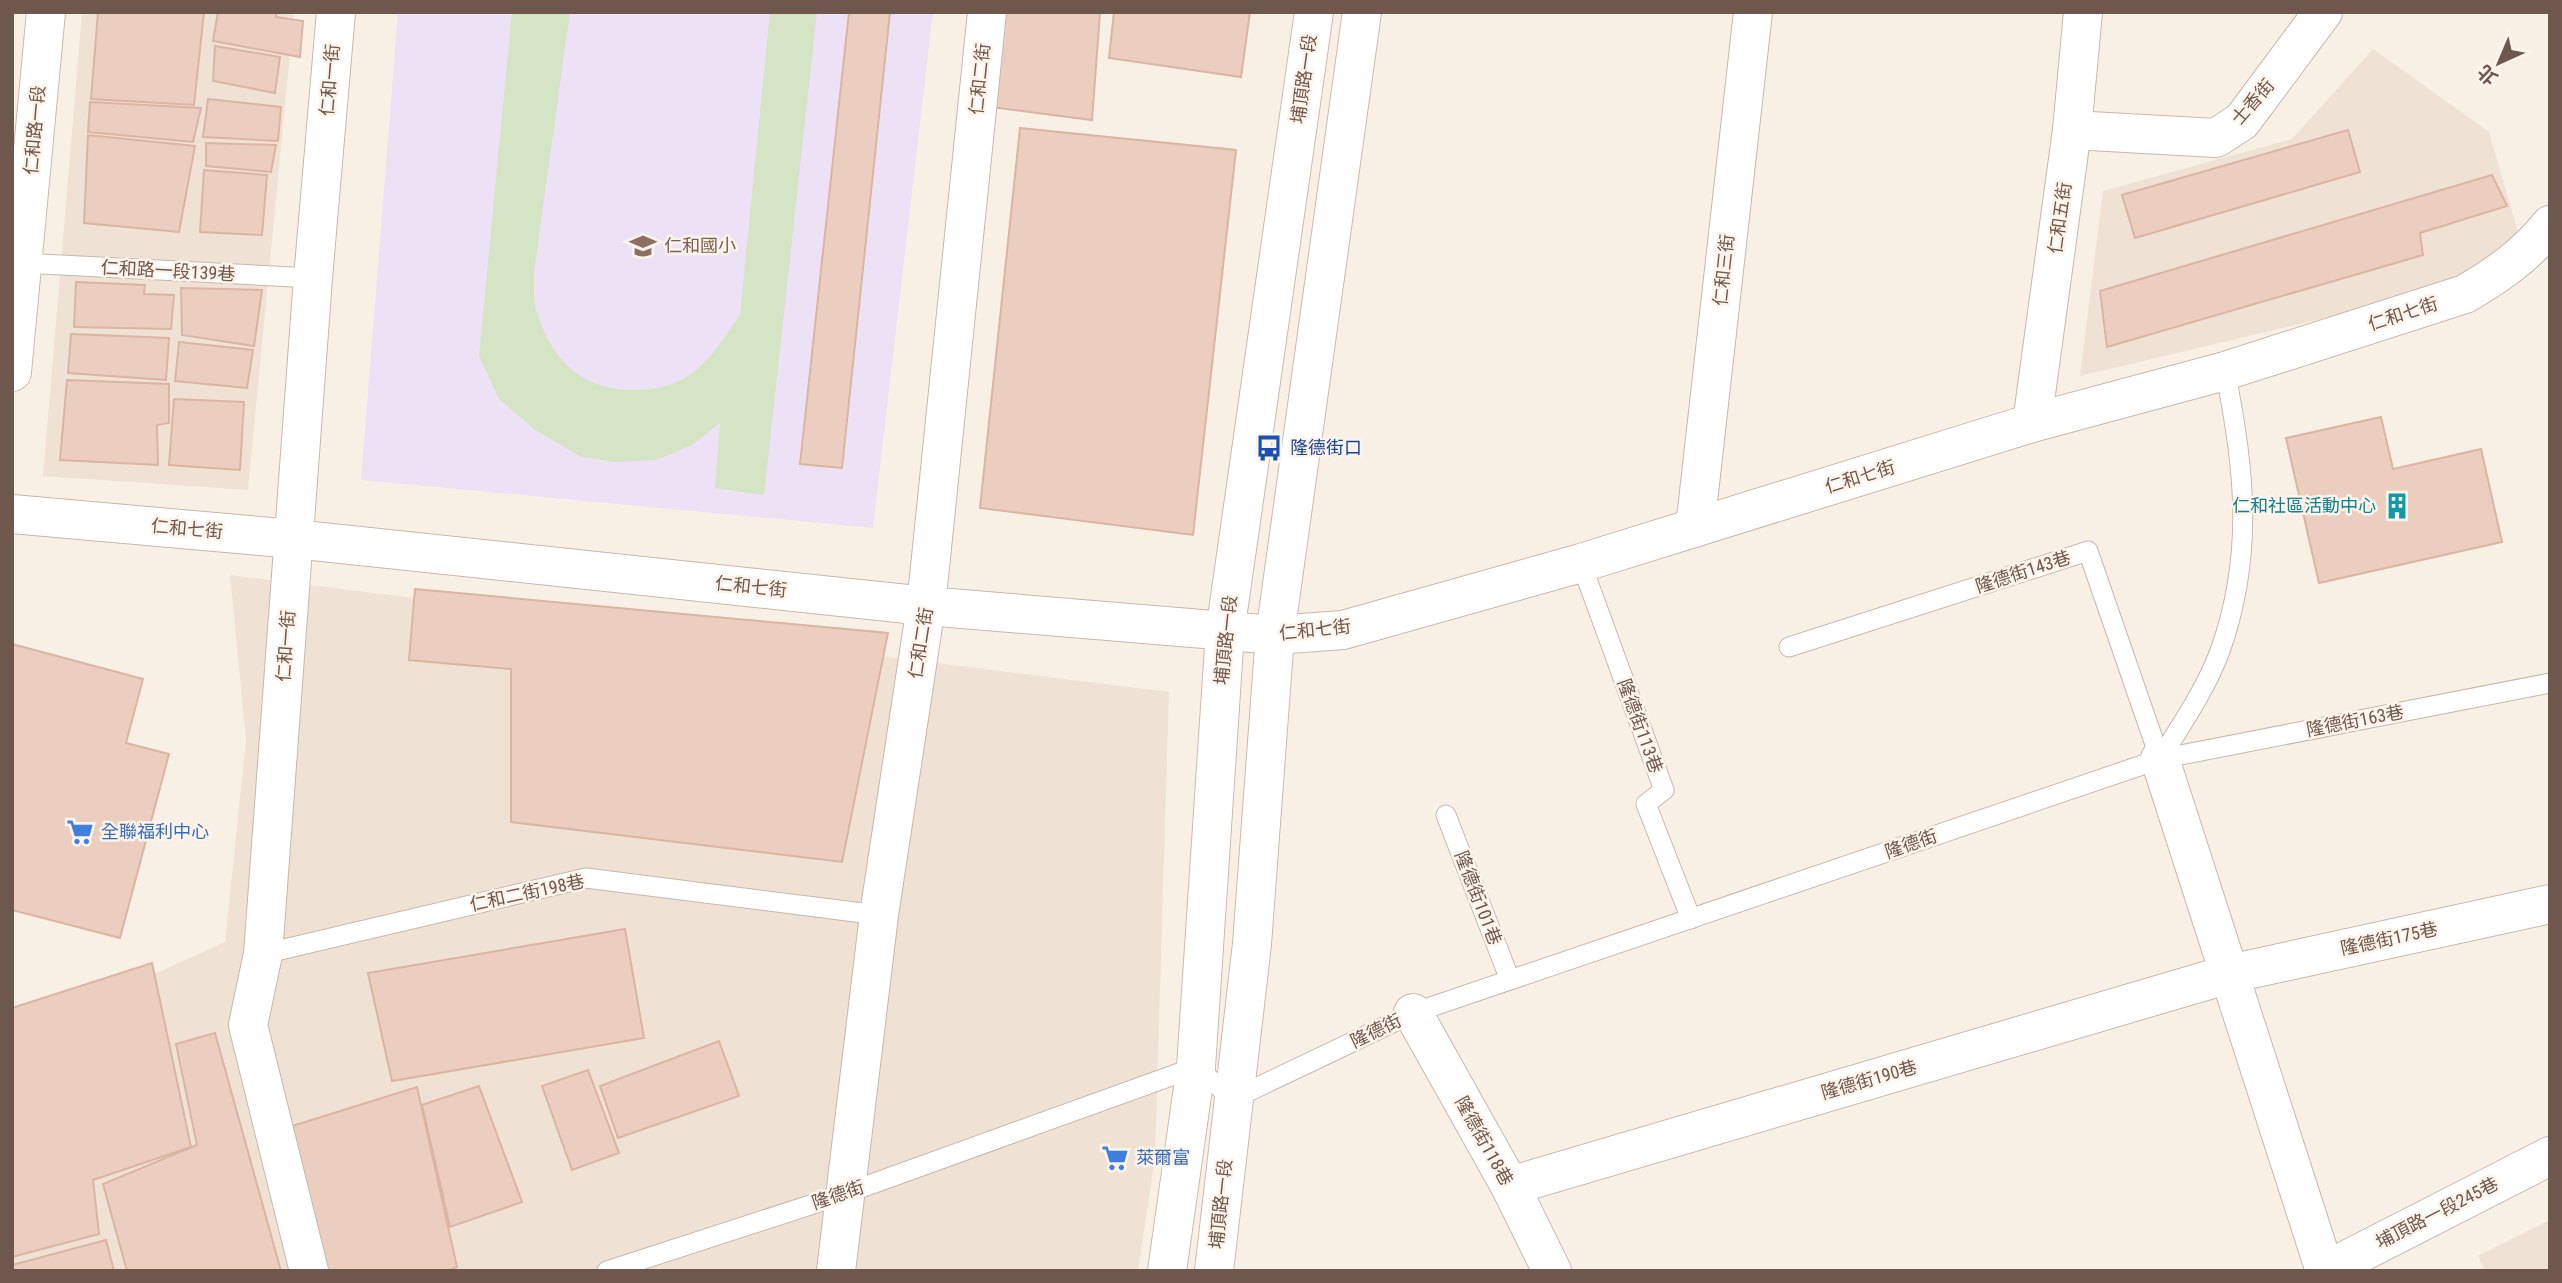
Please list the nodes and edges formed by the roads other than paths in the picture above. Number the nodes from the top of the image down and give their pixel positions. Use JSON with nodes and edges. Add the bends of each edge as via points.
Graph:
{"nodes":[{"id":1,"x":46,"y":12,"type":"edge"},
{"id":2,"x":336,"y":12,"type":"edge"},
{"id":3,"x":987,"y":12,"type":"edge"},
{"id":4,"x":1314,"y":12,"type":"edge"},
{"id":5,"x":1362,"y":12,"type":"edge"},
{"id":6,"x":1753,"y":12,"type":"edge"},
{"id":7,"x":2083,"y":12,"type":"edge"},
{"id":8,"x":2323,"y":12,"type":"edge"},
{"id":9,"x":2071,"y":130,"type":"junction"},
{"id":10,"x":2550,"y":225,"type":"edge"},
{"id":11,"x":22,"y":263,"type":"junction"},
{"id":12,"x":313,"y":278,"type":"junction"},
{"id":13,"x":12,"y":372,"type":"edge"},
{"id":14,"x":2225,"y":372,"type":"junction"},
{"id":15,"x":2032,"y":423,"type":"junction"},
{"id":16,"x":12,"y":514,"type":"edge"},
{"id":17,"x":1695,"y":528,"type":"junction"},
{"id":18,"x":294,"y":539,"type":"junction"},
{"id":19,"x":1580,"y":563,"type":"junction"},
{"id":20,"x":926,"y":606,"type":"junction"},
{"id":21,"x":1225,"y":632,"type":"junction"},
{"id":22,"x":1275,"y":635,"type":"junction"},
{"id":23,"x":1789,"y":647,"type":"dead end"},
{"id":24,"x":2550,"y":683,"type":"edge"},
{"id":25,"x":2160,"y":759,"type":"junction"},
{"id":26,"x":1446,"y":815,"type":"dead end"},
{"id":27,"x":2550,"y":904,"type":"edge"},
{"id":28,"x":878,"y":915,"type":"junction"},
{"id":29,"x":1690,"y":919,"type":"junction"},
{"id":30,"x":263,"y":954,"type":"junction"},
{"id":31,"x":2229,"y":974,"type":"junction"},
{"id":32,"x":1510,"y":980,"type":"junction"},
{"id":33,"x":1413,"y":1013,"type":"junction"},
{"id":34,"x":1196,"y":1066,"type":"junction"},
{"id":35,"x":1233,"y":1099,"type":"junction"},
{"id":36,"x":2550,"y":1156,"type":"edge"},
{"id":37,"x":1510,"y":1186,"type":"junction"},
{"id":38,"x":844,"y":1194,"type":"junction"},
{"id":39,"x":309,"y":1271,"type":"edge"},
{"id":40,"x":607,"y":1271,"type":"edge"},
{"id":41,"x":836,"y":1271,"type":"edge"},
{"id":42,"x":1167,"y":1271,"type":"edge"},
{"id":43,"x":1214,"y":1271,"type":"edge"},
{"id":44,"x":1552,"y":1271,"type":"edge"},
{"id":45,"x":2325,"y":1271,"type":"edge"}],
"edges":[{"from":1,"to":11,"type":"street","name":"仁和路一段"},
{"from":2,"to":12,"type":"street","name":"仁和一街"},
{"from":3,"to":20,"type":"street","name":"仁和二街"},
{"from":4,"to":21,"type":"street","name":"埔頂路一段"},
{"from":5,"to":22,"type":"street","name":"埔頂路一段"},
{"from":6,"to":17,"type":"street","name":"仁和三街"},
{"from":7,"to":9,"type":"street","name":"仁和五街"},
{"from":8,"to":9,"type":"street","name":"士香街","via":[[2242,121],[2216,138]]},
{"from":9,"to":15,"type":"street","name":"仁和五街"},
{"from":10,"to":14,"type":"street","name":"仁和七街","via":[[2533,246],[2495,277],[2465,294]]},
{"from":11,"to":12,"type":"lane","name":"仁和路一段139巷"},
{"from":11,"to":13,"type":"street","name":"仁和路一段"},
{"from":12,"to":18,"type":"street","name":"仁和一街"},
{"from":14,"to":15,"type":"street","name":"仁和七街"},
{"from":14,"to":25,"type":"lane","via":[[2238,435],[2244,510],[2238,587],[2219,653]]},
{"from":15,"to":17,"type":"street","name":"仁和七街"},
{"from":16,"to":18,"type":"street","name":"仁和七街"},
{"from":17,"to":19,"type":"street","name":"仁和七街"},
{"from":18,"to":20,"type":"street","name":"仁和七街"},
{"from":18,"to":30,"type":"street","name":"仁和一街"},
{"from":19,"to":22,"type":"street","name":"仁和七街","via":[[1343,630]]},
{"from":19,"to":29,"type":"lane","name":"隆德街113巷","via":[[1664,790],[1646,804]]},
{"from":20,"to":21,"type":"street","name":"仁和七街"},
{"from":20,"to":28,"type":"street","name":"仁和二街"},
{"from":21,"to":22,"type":"street","name":"仁和七街"},
{"from":21,"to":34,"type":"street","name":"埔頂路一段"},
{"from":22,"to":35,"type":"street","name":"埔頂路一段","via":[[1252,944]]},
{"from":23,"to":25,"type":"lane","name":"隆德街143巷","via":[[2088,551]]},
{"from":24,"to":25,"type":"lane","name":"隆德街163巷"},
{"from":25,"to":29,"type":"lane","name":"隆德街"},
{"from":25,"to":31,"type":"street"},
{"from":26,"to":32,"type":"lane","name":"隆德街101巷"},
{"from":27,"to":31,"type":"street","name":"隆德街175巷"},
{"from":28,"to":30,"type":"lane","name":"仁和二街198巷","via":[[586,878]]},
{"from":28,"to":38,"type":"street","name":"仁和二街"},
{"from":29,"to":32,"type":"lane","name":"隆德街"},
{"from":30,"to":39,"type":"street","name":"仁和一街","via":[[248,1025]]},
{"from":31,"to":37,"type":"street","name":"隆德街190巷"},
{"from":31,"to":45,"type":"street"},
{"from":32,"to":33,"type":"lane","name":"隆德街"},
{"from":33,"to":35,"type":"lane","name":"隆德街"},
{"from":33,"to":37,"type":"street","name":"隆德街118巷"},
{"from":34,"to":35,"type":"lane"},
{"from":34,"to":38,"type":"lane","name":"隆德街"},
{"from":34,"to":42,"type":"street","name":"埔頂路一段"},
{"from":35,"to":43,"type":"street","name":"埔頂路一段"},
{"from":36,"to":45,"type":"street","name":"埔頂路一段245巷"},
{"from":37,"to":44,"type":"street","name":"隆德街118巷"},
{"from":38,"to":40,"type":"lane","name":"隆德街"},
{"from":38,"to":41,"type":"street","name":"仁和二街"}]}
